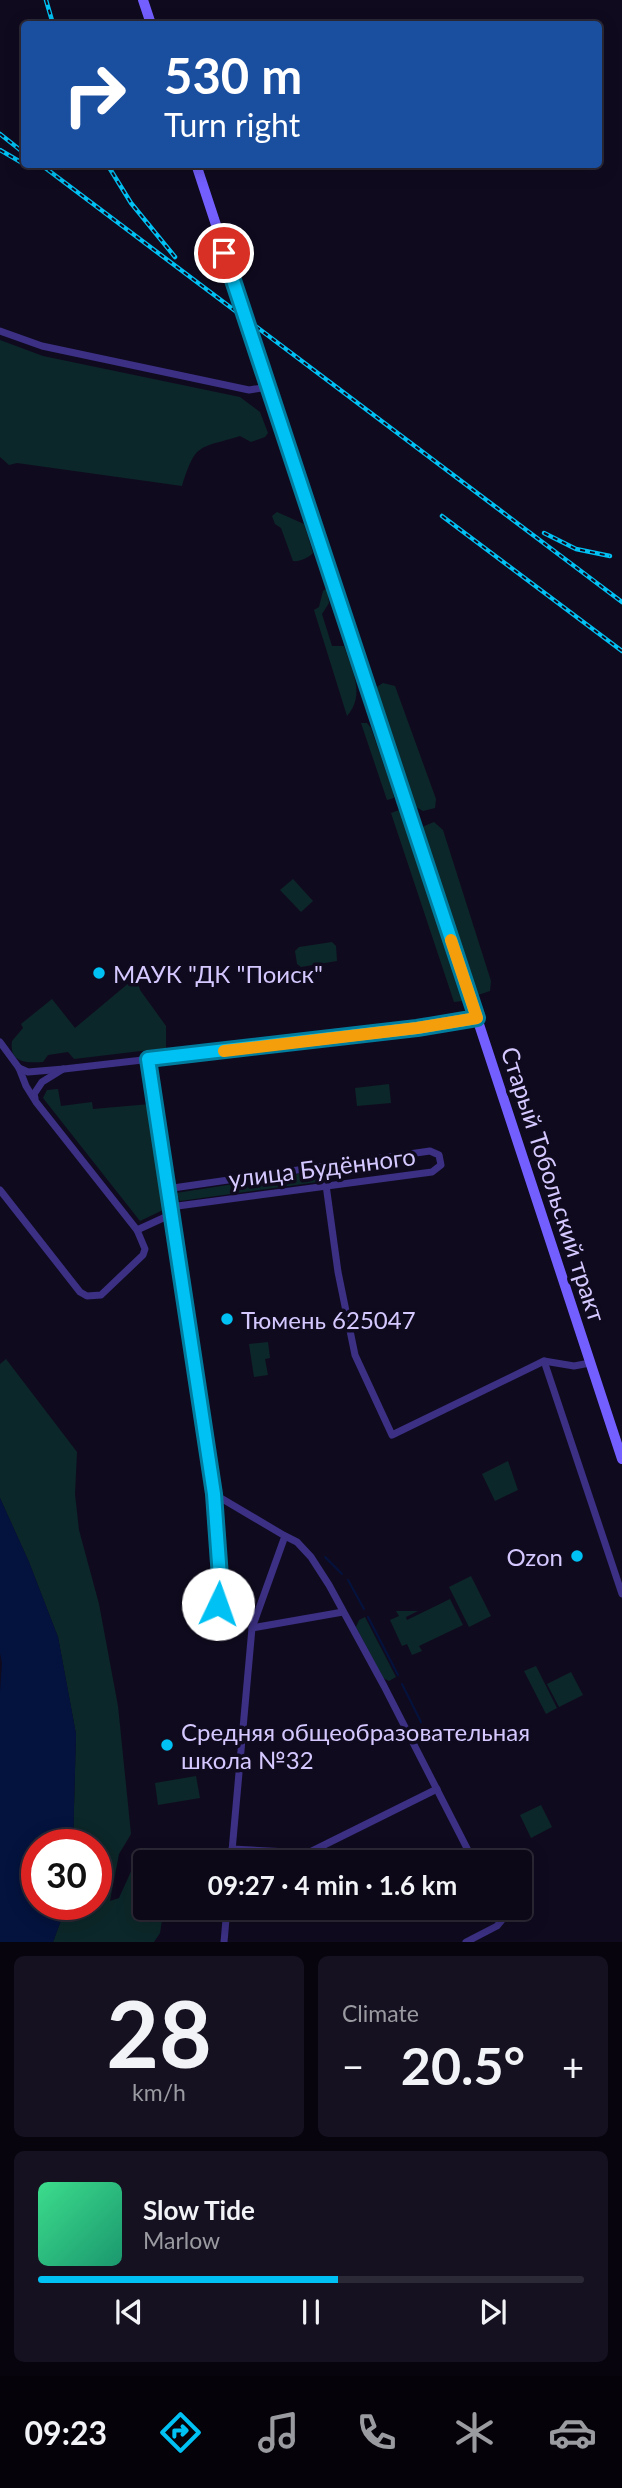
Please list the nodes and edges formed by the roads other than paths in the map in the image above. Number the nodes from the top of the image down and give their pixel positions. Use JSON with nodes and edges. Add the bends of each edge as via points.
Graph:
{"nodes":[{"id":1,"x":143,"y":0,"type":"edge"},
{"id":2,"x":150,"y":21,"type":"edge"},
{"id":3,"x":197,"y":168,"type":"edge"},
{"id":4,"x":0,"y":331,"type":"edge"},
{"id":5,"x":268,"y":387,"type":"junction"},
{"id":6,"x":477,"y":1018,"type":"junction"},
{"id":7,"x":0,"y":1042,"type":"edge"},
{"id":8,"x":148,"y":1059,"type":"junction"},
{"id":9,"x":19,"y":1068,"type":"junction"},
{"id":10,"x":64,"y":1069,"type":"junction"},
{"id":11,"x":36,"y":1102,"type":"junction"},
{"id":12,"x":326,"y":1185,"type":"junction"},
{"id":13,"x":166,"y":1189,"type":"junction"},
{"id":14,"x":0,"y":1190,"type":"edge"},
{"id":15,"x":171,"y":1211,"type":"junction"},
{"id":16,"x":137,"y":1230,"type":"junction"},
{"id":17,"x":544,"y":1361,"type":"junction"},
{"id":18,"x":590,"y":1363,"type":"junction"},
{"id":19,"x":622,"y":1459,"type":"edge"},
{"id":20,"x":214,"y":1494,"type":"junction"},
{"id":21,"x":285,"y":1536,"type":"junction"},
{"id":22,"x":622,"y":1594,"type":"edge"},
{"id":23,"x":218,"y":1604,"type":"dead end"},
{"id":24,"x":343,"y":1612,"type":"junction"},
{"id":25,"x":251,"y":1628,"type":"junction"},
{"id":26,"x":437,"y":1789,"type":"junction"},
{"id":27,"x":232,"y":1849,"type":"joint"},
{"id":28,"x":468,"y":1850,"type":"edge"},
{"id":29,"x":226,"y":1920,"type":"edge"},
{"id":30,"x":502,"y":1920,"type":"edge"},
{"id":31,"x":224,"y":1942,"type":"edge"},
{"id":32,"x":466,"y":1942,"type":"edge"}],
"edges":[{"from":1,"to":2,"type":"street"},
{"from":3,"to":5,"type":"street","name":"Старый Тобольский тракт"},
{"from":4,"to":5,"type":"street","via":[[43,346],[236,387]]},
{"from":5,"to":6,"type":"street","name":"Старый Тобольский тракт"},
{"from":6,"to":8,"type":"street"},
{"from":6,"to":18,"type":"street","name":"Старый Тобольский тракт"},
{"from":7,"to":9,"type":"street"},
{"from":8,"to":10,"type":"street"},
{"from":8,"to":13,"type":"street"},
{"from":9,"to":10,"type":"street","via":[[28,1072]]},
{"from":9,"to":11,"type":"street"},
{"from":10,"to":11,"type":"street","via":[[42,1082],[34,1094]]},
{"from":11,"to":16,"type":"street"},
{"from":12,"to":13,"type":"street","name":"улица Будённого","via":[[432,1172],[441,1166],[441,1160],[430,1151]]},
{"from":12,"to":15,"type":"street","name":"улица Будённого"},
{"from":12,"to":17,"type":"street","via":[[355,1354],[392,1435]]},
{"from":13,"to":15,"type":"street"},
{"from":14,"to":16,"type":"street","via":[[87,1296],[101,1295],[143,1255]]},
{"from":15,"to":16,"type":"street","name":"улица Будённого"},
{"from":15,"to":20,"type":"street"},
{"from":17,"to":18,"type":"street","via":[[574,1366]]},
{"from":17,"to":22,"type":"street"},
{"from":18,"to":19,"type":"street","name":"Старый Тобольский тракт"},
{"from":20,"to":21,"type":"street"},
{"from":20,"to":23,"type":"street"},
{"from":21,"to":24,"type":"street","via":[[311,1558]]},
{"from":21,"to":25,"type":"street"},
{"from":24,"to":25,"type":"street"},
{"from":24,"to":26,"type":"street"},
{"from":25,"to":27,"type":"street"},
{"from":26,"to":27,"type":"street","via":[[308,1853]]},
{"from":26,"to":28,"type":"street"},
{"from":29,"to":31,"type":"street"},
{"from":30,"to":32,"type":"street"}]}
